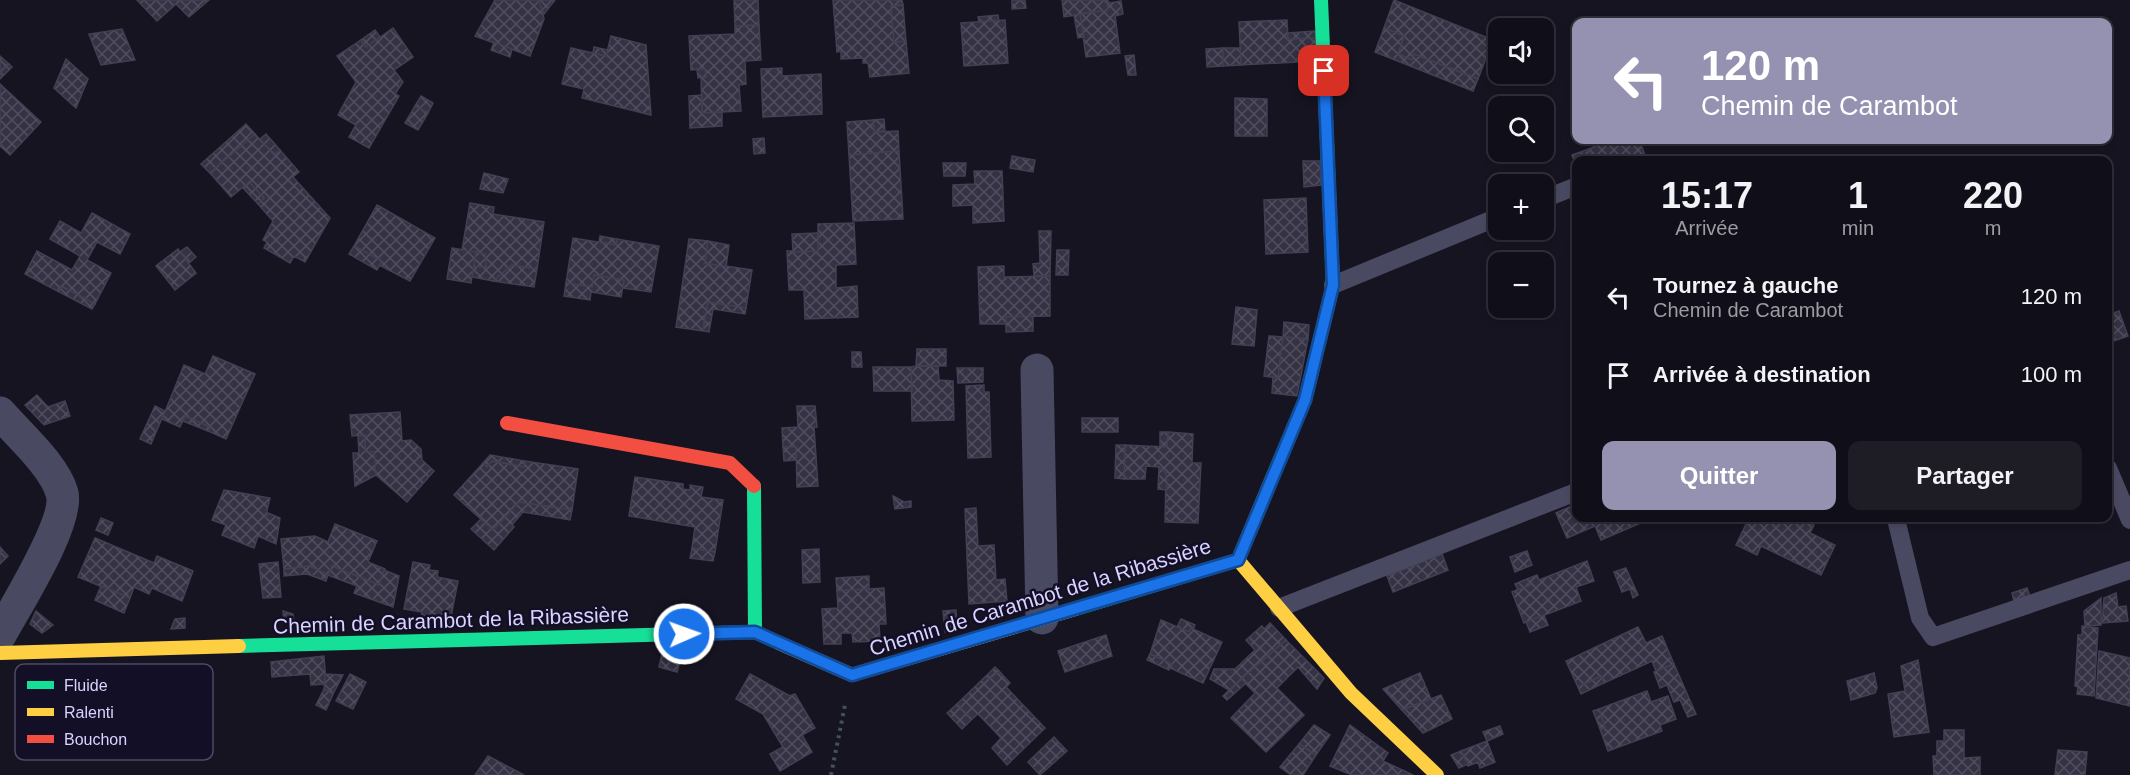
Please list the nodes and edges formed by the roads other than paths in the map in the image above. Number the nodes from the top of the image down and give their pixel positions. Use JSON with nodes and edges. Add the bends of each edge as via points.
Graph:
{"nodes":[{"id":1,"x":1321,"y":0,"type":"edge"},
{"id":2,"x":1572,"y":188,"type":"edge"},
{"id":3,"x":1554,"y":195,"type":"edge"},
{"id":4,"x":1488,"y":221,"type":"edge"},
{"id":5,"x":1333,"y":285,"type":"junction"},
{"id":6,"x":1037,"y":370,"type":"dead end"},
{"id":7,"x":0,"y":413,"type":"edge"},
{"id":8,"x":507,"y":423,"type":"dead end"},
{"id":9,"x":2112,"y":477,"type":"edge"},
{"id":10,"x":1572,"y":494,"type":"edge"},
{"id":11,"x":2130,"y":520,"type":"edge"},
{"id":12,"x":1897,"y":522,"type":"edge"},
{"id":13,"x":1238,"y":560,"type":"junction"},
{"id":14,"x":2130,"y":570,"type":"edge"},
{"id":15,"x":1279,"y":608,"type":"junction"},
{"id":16,"x":1042,"y":618,"type":"junction"},
{"id":17,"x":755,"y":632,"type":"junction"},
{"id":18,"x":0,"y":635,"type":"edge"},
{"id":19,"x":0,"y":652,"type":"edge"},
{"id":20,"x":1437,"y":775,"type":"edge"}],
"edges":[{"from":1,"to":5,"type":"street"},
{"from":2,"to":3,"type":"lane"},
{"from":4,"to":5,"type":"lane"},
{"from":5,"to":13,"type":"street","via":[[1305,400]]},
{"from":6,"to":16,"type":"street"},
{"from":7,"to":18,"type":"street","via":[[54,474],[63,495],[60,522]]},
{"from":8,"to":17,"type":"street","via":[[730,463],[755,487]]},
{"from":9,"to":11,"type":"lane"},
{"from":10,"to":15,"type":"lane"},
{"from":12,"to":14,"type":"lane","via":[[1920,618],[1934,638]]},
{"from":13,"to":15,"type":"street"},
{"from":13,"to":16,"type":"street","name":"Chemin de Carambot de la Ribassière"},
{"from":15,"to":20,"type":"street","via":[[1351,693]]},
{"from":16,"to":17,"type":"street","name":"Chemin de Carambot de la Ribassière","via":[[852,675]]},
{"from":17,"to":19,"type":"street","name":"Chemin de Carambot de la Ribassière"}]}
